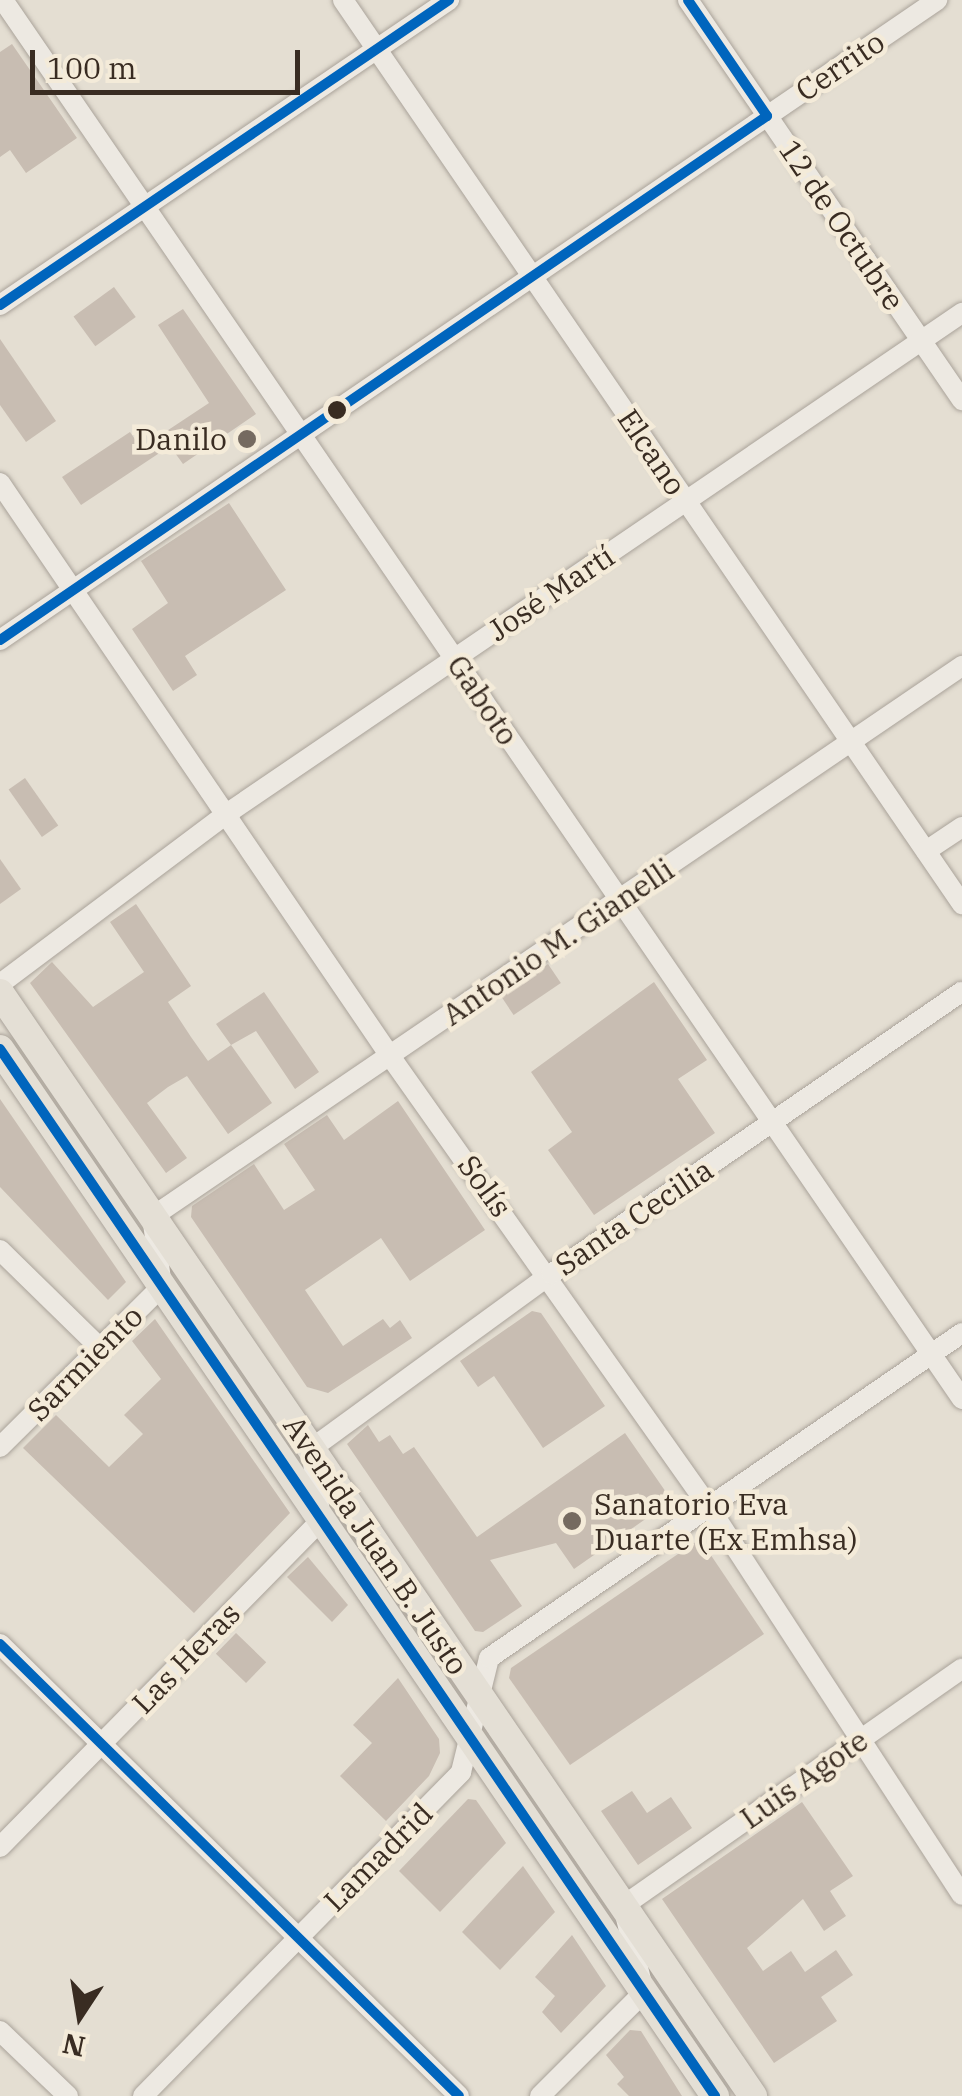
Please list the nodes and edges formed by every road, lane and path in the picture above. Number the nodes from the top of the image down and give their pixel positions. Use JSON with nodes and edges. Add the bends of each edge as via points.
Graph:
{"nodes":[{"id":1,"x":4,"y":0,"type":"edge"},
{"id":2,"x":343,"y":0,"type":"edge"},
{"id":3,"x":449,"y":0,"type":"edge"},
{"id":4,"x":688,"y":0,"type":"edge"},
{"id":5,"x":937,"y":0,"type":"edge"},
{"id":6,"x":376,"y":49,"type":"junction"},
{"id":7,"x":768,"y":116,"type":"junction"},
{"id":8,"x":145,"y":206,"type":"junction"},
{"id":9,"x":532,"y":276,"type":"junction"},
{"id":10,"x":0,"y":304,"type":"edge"},
{"id":11,"x":962,"y":313,"type":"edge"},
{"id":12,"x":921,"y":341,"type":"junction"},
{"id":13,"x":962,"y":400,"type":"edge"},
{"id":14,"x":302,"y":432,"type":"junction"},
{"id":15,"x":0,"y":482,"type":"edge"},
{"id":16,"x":686,"y":501,"type":"junction"},
{"id":17,"x":73,"y":589,"type":"junction"},
{"id":18,"x":0,"y":640,"type":"edge"},
{"id":19,"x":454,"y":658,"type":"junction"},
{"id":20,"x":962,"y":666,"type":"edge"},
{"id":21,"x":851,"y":742,"type":"junction"},
{"id":22,"x":225,"y":815,"type":"junction"},
{"id":23,"x":962,"y":826,"type":"edge"},
{"id":24,"x":926,"y":851,"type":"junction"},
{"id":25,"x":620,"y":900,"type":"junction"},
{"id":26,"x":962,"y":904,"type":"edge"},
{"id":27,"x":0,"y":984,"type":"edge"},
{"id":28,"x":962,"y":992,"type":"edge"},
{"id":29,"x":0,"y":993,"type":"edge"},
{"id":30,"x":26,"y":1032,"type":"junction"},
{"id":31,"x":0,"y":1050,"type":"edge"},
{"id":32,"x":390,"y":1056,"type":"junction"},
{"id":33,"x":772,"y":1123,"type":"junction"},
{"id":34,"x":152,"y":1216,"type":"junction"},
{"id":35,"x":0,"y":1250,"type":"edge"},
{"id":36,"x":551,"y":1274,"type":"junction"},
{"id":37,"x":162,"y":1286,"type":"junction"},
{"id":38,"x":962,"y":1333,"type":"edge"},
{"id":39,"x":100,"y":1348,"type":"junction"},
{"id":40,"x":931,"y":1354,"type":"junction"},
{"id":41,"x":962,"y":1399,"type":"edge"},
{"id":42,"x":0,"y":1448,"type":"edge"},
{"id":43,"x":311,"y":1449,"type":"junction"},
{"id":44,"x":709,"y":1507,"type":"junction"},
{"id":45,"x":322,"y":1520,"type":"junction"},
{"id":46,"x":0,"y":1644,"type":"edge"},
{"id":47,"x":962,"y":1669,"type":"edge"},
{"id":48,"x":480,"y":1696,"type":"junction"},
{"id":49,"x":470,"y":1736,"type":"junction"},
{"id":50,"x":859,"y":1742,"type":"junction"},
{"id":51,"x":102,"y":1743,"type":"junction"},
{"id":52,"x":0,"y":1847,"type":"edge"},
{"id":53,"x":962,"y":1895,"type":"edge"},
{"id":54,"x":623,"y":1906,"type":"junction"},
{"id":55,"x":301,"y":1934,"type":"junction"},
{"id":56,"x":644,"y":1992,"type":"junction"},
{"id":57,"x":0,"y":2031,"type":"edge"},
{"id":58,"x":68,"y":2096,"type":"edge"},
{"id":59,"x":143,"y":2096,"type":"edge"},
{"id":60,"x":459,"y":2096,"type":"edge"},
{"id":61,"x":540,"y":2096,"type":"edge"},
{"id":62,"x":715,"y":2096,"type":"edge"},
{"id":63,"x":753,"y":2096,"type":"edge"}],
"edges":[{"from":1,"to":8,"type":"street","name":"Gaboto"},
{"from":2,"to":6,"type":"street","name":"Elcano"},
{"from":3,"to":6,"type":"street"},
{"from":4,"to":7,"type":"street","name":"12 de Octubre"},
{"from":5,"to":7,"type":"street","name":"Cerrito"},
{"from":6,"to":8,"type":"street"},
{"from":6,"to":9,"type":"street","name":"Elcano"},
{"from":7,"to":9,"type":"street","name":"Cerrito"},
{"from":7,"to":12,"type":"street","name":"12 de Octubre"},
{"from":8,"to":10,"type":"street"},
{"from":8,"to":14,"type":"street","name":"Gaboto"},
{"from":9,"to":14,"type":"street","name":"Cerrito"},
{"from":9,"to":16,"type":"street","name":"Elcano"},
{"from":11,"to":12,"type":"street","name":"José Martí"},
{"from":12,"to":13,"type":"street","name":"12 de Octubre"},
{"from":12,"to":16,"type":"street","name":"José Martí"},
{"from":14,"to":17,"type":"street","name":"Cerrito"},
{"from":14,"to":19,"type":"street","name":"Gaboto"},
{"from":15,"to":17,"type":"street","name":"Solís"},
{"from":16,"to":19,"type":"street","name":"José Martí"},
{"from":16,"to":21,"type":"street","name":"Elcano"},
{"from":17,"to":18,"type":"street","name":"Cerrito"},
{"from":17,"to":22,"type":"street","name":"Solís"},
{"from":19,"to":22,"type":"street","name":"José Martí"},
{"from":19,"to":25,"type":"street","name":"Gaboto"},
{"from":20,"to":21,"type":"street","name":"Antonio M. Gianelli"},
{"from":21,"to":24,"type":"street","name":"Elcano"},
{"from":21,"to":25,"type":"street","name":"Antonio M. Gianelli"},
{"from":22,"to":27,"type":"street","name":"José Martí"},
{"from":22,"to":32,"type":"street","name":"Solís"},
{"from":23,"to":24,"type":"street"},
{"from":24,"to":26,"type":"street","name":"Elcano"},
{"from":25,"to":32,"type":"street","name":"Antonio M. Gianelli"},
{"from":25,"to":33,"type":"street","name":"Gaboto"},
{"from":28,"to":33,"type":"street","name":"Santa Cecilia"},
{"from":29,"to":30,"type":"main road","name":"Avenida Juan B. Justo"},
{"from":30,"to":31,"type":"street"},
{"from":30,"to":34,"type":"main road","name":"Avenida Juan B. Justo"},
{"from":31,"to":37,"type":"main road","name":"Avenida Juan B. Justo"},
{"from":32,"to":34,"type":"street","name":"Antonio M. Gianelli"},
{"from":32,"to":36,"type":"street","name":"Solís"},
{"from":33,"to":36,"type":"street","name":"Santa Cecilia"},
{"from":33,"to":40,"type":"street","name":"Gaboto"},
{"from":34,"to":37,"type":"street","name":"Sarmiento"},
{"from":34,"to":43,"type":"main road","name":"Avenida Juan B. Justo"},
{"from":35,"to":39,"type":"street"},
{"from":36,"to":43,"type":"street","name":"Santa Cecilia"},
{"from":36,"to":44,"type":"street","name":"Solís"},
{"from":37,"to":39,"type":"street","name":"Sarmiento"},
{"from":37,"to":45,"type":"main road","name":"Avenida Juan B. Justo"},
{"from":38,"to":40,"type":"street","name":"Lamadrid"},
{"from":39,"to":42,"type":"street","name":"Sarmiento"},
{"from":40,"to":41,"type":"street","name":"Gaboto"},
{"from":40,"to":44,"type":"street","name":"Lamadrid"},
{"from":43,"to":45,"type":"street"},
{"from":43,"to":48,"type":"main road","name":"Avenida Juan B. Justo"},
{"from":44,"to":48,"type":"street","name":"Lamadrid","via":[[490,1658]]},
{"from":44,"to":50,"type":"street","name":"Solís"},
{"from":45,"to":49,"type":"main road","name":"Avenida Juan B. Justo"},
{"from":45,"to":51,"type":"street","name":"Las Heras"},
{"from":46,"to":51,"type":"street"},
{"from":47,"to":50,"type":"street","name":"Luis Agote"},
{"from":48,"to":49,"type":"street","name":"Lamadrid"},
{"from":48,"to":54,"type":"main road","name":"Avenida Juan B. Justo"},
{"from":49,"to":55,"type":"street","name":"Lamadrid","via":[[461,1772]]},
{"from":49,"to":56,"type":"main road","name":"Avenida Juan B. Justo"},
{"from":50,"to":53,"type":"street","name":"Solís"},
{"from":50,"to":54,"type":"street","name":"Luis Agote"},
{"from":51,"to":52,"type":"street","name":"Las Heras"},
{"from":51,"to":55,"type":"street"},
{"from":54,"to":56,"type":"street"},
{"from":54,"to":63,"type":"main road","name":"Avenida Juan B. Justo"},
{"from":55,"to":59,"type":"street","name":"Lamadrid"},
{"from":55,"to":60,"type":"street"},
{"from":56,"to":61,"type":"street"},
{"from":56,"to":62,"type":"main road","name":"Avenida Juan B. Justo"},
{"from":57,"to":58,"type":"street"}]}
